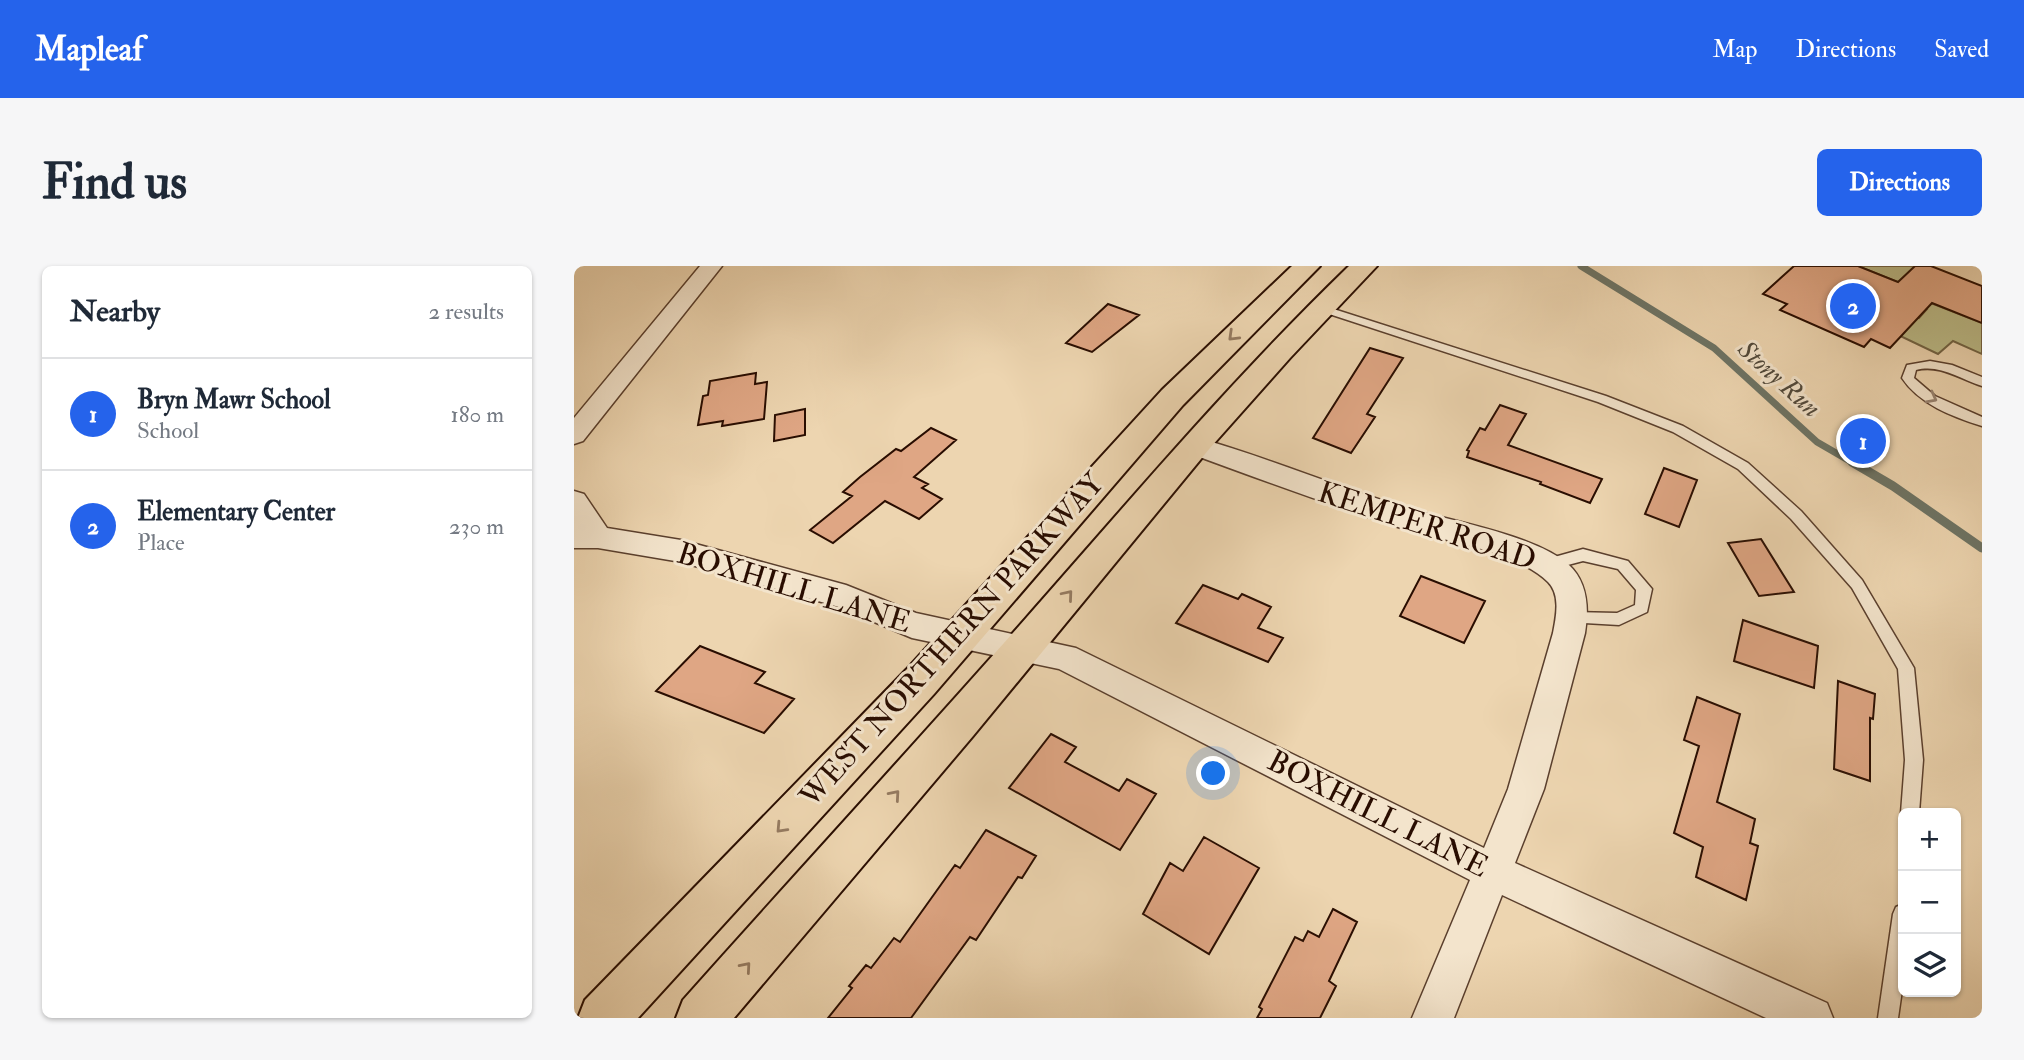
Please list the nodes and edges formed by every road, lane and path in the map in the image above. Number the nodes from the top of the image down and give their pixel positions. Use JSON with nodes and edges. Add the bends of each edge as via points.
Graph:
{"nodes":[{"id":1,"x":711,"y":266,"type":"edge"},
{"id":2,"x":1307,"y":266,"type":"edge"},
{"id":3,"x":1364,"y":266,"type":"edge"},
{"id":4,"x":1321,"y":308,"type":"junction"},
{"id":5,"x":1982,"y":382,"type":"edge"},
{"id":6,"x":1982,"y":422,"type":"edge"},
{"id":7,"x":574,"y":435,"type":"edge"},
{"id":8,"x":1195,"y":446,"type":"junction"},
{"id":9,"x":574,"y":501,"type":"edge"},
{"id":10,"x":586,"y":537,"type":"edge"},
{"id":11,"x":1545,"y":565,"type":"junction"},
{"id":12,"x":1572,"y":618,"type":"junction"},
{"id":13,"x":962,"y":635,"type":"junction"},
{"id":14,"x":1024,"y":647,"type":"junction"},
{"id":15,"x":1910,"y":808,"type":"edge"},
{"id":16,"x":1491,"y":871,"type":"junction"},
{"id":17,"x":1900,"y":934,"type":"edge"},
{"id":18,"x":603,"y":1018,"type":"edge"},
{"id":19,"x":701,"y":1018,"type":"edge"},
{"id":20,"x":1433,"y":1018,"type":"edge"},
{"id":21,"x":1812,"y":1018,"type":"edge"},
{"id":22,"x":1888,"y":1018,"type":"edge"}],
"edges":[{"from":1,"to":7,"type":"street"},
{"from":2,"to":13,"type":"main road","name":"WEST NORTHERN PARKWAY","one_way":true,"via":[[1141,431]]},
{"from":3,"to":4,"type":"main road","name":"WEST NORTHERN PARKWAY"},
{"from":4,"to":8,"type":"main road","name":"WEST NORTHERN PARKWAY"},
{"from":4,"to":15,"type":"lane","via":[[1602,399],[1678,429],[1743,466],[1797,515],[1857,584],[1906,668],[1914,760]]},
{"from":5,"to":6,"type":"lane","one_way":true,"via":[[1931,363],[1911,368],[1908,378],[1932,399]]},
{"from":8,"to":11,"type":"street","name":"KEMPER ROAD"},
{"from":14,"to":8,"type":"main road","name":"WEST NORTHERN PARKWAY","one_way":true},
{"from":9,"to":10,"type":"street"},
{"from":10,"to":13,"type":"street","name":"BOXHILL LANE","via":[[681,551],[757,570],[846,597],[912,625]]},
{"from":11,"to":12,"type":"street","name":"KEMPER ROAD","via":[[1556,570],[1570,590]]},
{"from":11,"to":12,"type":"lane","via":[[1583,555],[1623,565],[1644,589],[1642,608],[1619,619]]},
{"from":12,"to":16,"type":"street","name":"KEMPER ROAD","via":[[1527,789]]},
{"from":13,"to":14,"type":"street","name":"BOXHILL LANE"},
{"from":13,"to":18,"type":"main road","name":"WEST NORTHERN PARKWAY","one_way":true},
{"from":14,"to":16,"type":"street","name":"BOXHILL LANE","via":[[1065,657]]},
{"from":19,"to":14,"type":"main road","name":"WEST NORTHERN PARKWAY","one_way":true},
{"from":16,"to":20,"type":"street","name":"KEMPER ROAD"},
{"from":16,"to":21,"type":"street","name":"BOXHILL LANE"},
{"from":17,"to":22,"type":"lane"}]}
